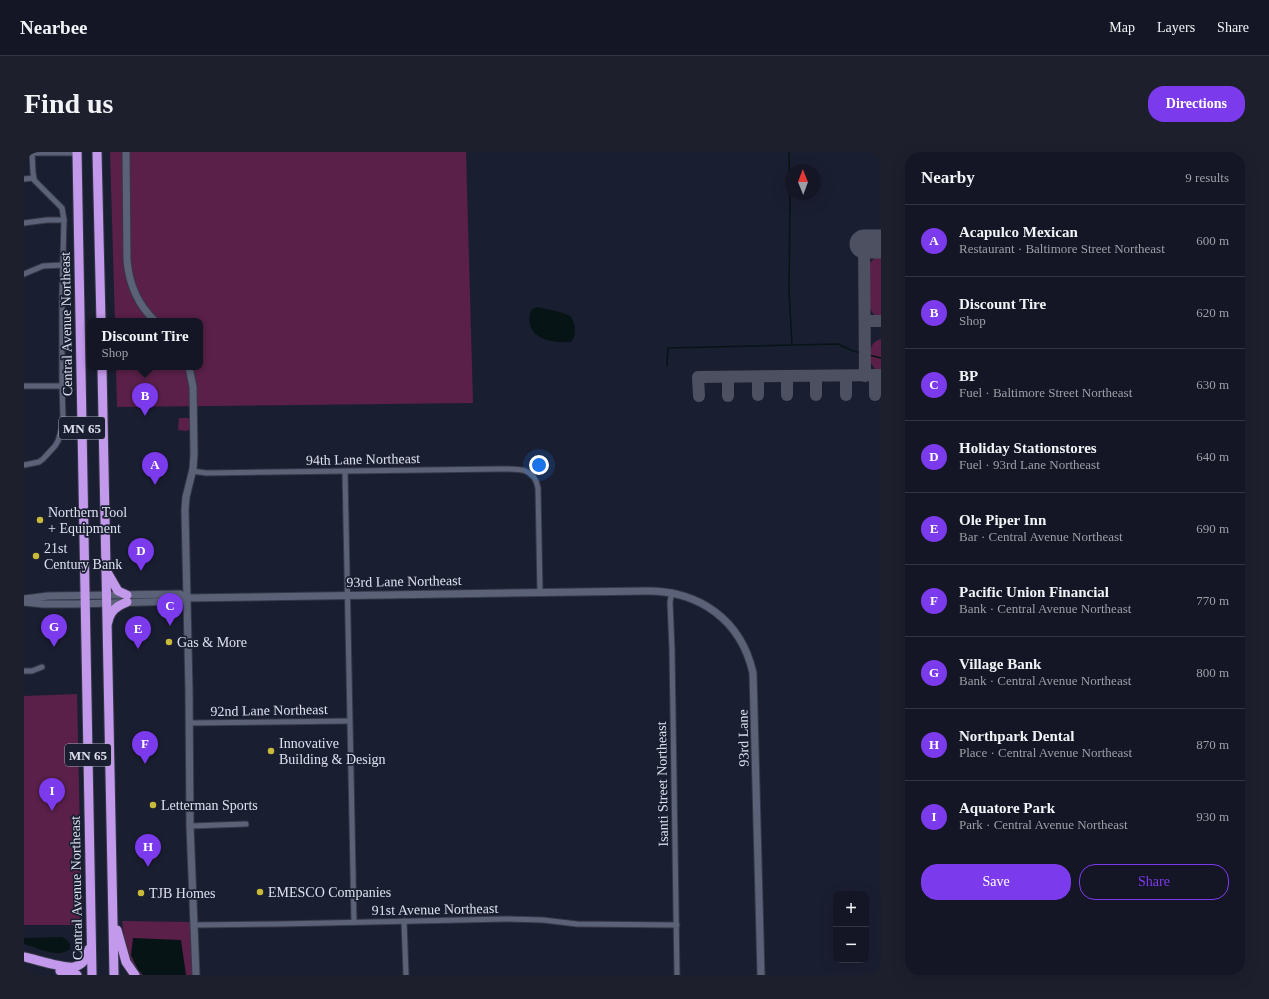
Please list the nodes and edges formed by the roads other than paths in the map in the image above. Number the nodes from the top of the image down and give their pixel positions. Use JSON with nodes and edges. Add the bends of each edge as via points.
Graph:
{"nodes":[{"id":1,"x":77,"y":152,"type":"edge"},
{"id":2,"x":97,"y":152,"type":"edge"},
{"id":3,"x":126,"y":152,"type":"edge"},
{"id":4,"x":24,"y":153,"type":"edge"},
{"id":5,"x":32,"y":153,"type":"edge"},
{"id":6,"x":34,"y":178,"type":"junction"},
{"id":7,"x":24,"y":179,"type":"edge"},
{"id":8,"x":64,"y":220,"type":"junction"},
{"id":9,"x":24,"y":223,"type":"edge"},
{"id":10,"x":63,"y":265,"type":"junction"},
{"id":11,"x":24,"y":274,"type":"edge"},
{"id":12,"x":101,"y":318,"type":"edge"},
{"id":13,"x":151,"y":318,"type":"edge"},
{"id":14,"x":102,"y":370,"type":"edge"},
{"id":15,"x":190,"y":370,"type":"edge"},
{"id":16,"x":24,"y":386,"type":"edge"},
{"id":17,"x":62,"y":386,"type":"junction"},
{"id":18,"x":24,"y":464,"type":"edge"},
{"id":19,"x":192,"y":471,"type":"junction"},
{"id":20,"x":345,"y":472,"type":"junction"},
{"id":21,"x":106,"y":570,"type":"junction"},
{"id":22,"x":621,"y":591,"type":"joint"},
{"id":23,"x":540,"y":592,"type":"junction"},
{"id":24,"x":672,"y":592,"type":"junction"},
{"id":25,"x":348,"y":595,"type":"junction"},
{"id":26,"x":186,"y":598,"type":"junction"},
{"id":27,"x":86,"y":599,"type":"junction"},
{"id":28,"x":106,"y":599,"type":"junction"},
{"id":29,"x":127,"y":599,"type":"junction"},
{"id":30,"x":24,"y":600,"type":"edge"},
{"id":31,"x":106,"y":630,"type":"junction"},
{"id":32,"x":42,"y":667,"type":"dead end"},
{"id":33,"x":24,"y":671,"type":"edge"},
{"id":34,"x":349,"y":721,"type":"junction"},
{"id":35,"x":190,"y":723,"type":"junction"},
{"id":36,"x":246,"y":824,"type":"dead end"},
{"id":37,"x":190,"y":826,"type":"junction"},
{"id":38,"x":111,"y":869,"type":"junction"},
{"id":39,"x":404,"y":921,"type":"junction"},
{"id":40,"x":354,"y":922,"type":"junction"},
{"id":41,"x":194,"y":924,"type":"junction"},
{"id":42,"x":677,"y":925,"type":"junction"},
{"id":43,"x":91,"y":927,"type":"junction"},
{"id":44,"x":24,"y":957,"type":"edge"},
{"id":45,"x":24,"y":962,"type":"edge"},
{"id":46,"x":77,"y":975,"type":"edge"},
{"id":47,"x":92,"y":975,"type":"edge"},
{"id":48,"x":114,"y":975,"type":"edge"},
{"id":49,"x":135,"y":975,"type":"edge"},
{"id":50,"x":196,"y":975,"type":"edge"},
{"id":51,"x":406,"y":975,"type":"edge"},
{"id":52,"x":677,"y":975,"type":"edge"},
{"id":53,"x":761,"y":975,"type":"edge"}],
"edges":[{"from":1,"to":5,"type":"street"},
{"from":1,"to":27,"type":"highway","name":"Central Avenue Northeast","number":"MN 65"},
{"from":2,"to":12,"type":"highway"},
{"from":3,"to":13,"type":"street","via":[[129,275],[136,298]]},
{"from":4,"to":5,"type":"street"},
{"from":5,"to":6,"type":"street"},
{"from":6,"to":7,"type":"street"},
{"from":6,"to":8,"type":"street","via":[[62,208]]},
{"from":8,"to":9,"type":"street"},
{"from":8,"to":10,"type":"street"},
{"from":10,"to":11,"type":"street","via":[[43,266]]},
{"from":10,"to":17,"type":"street"},
{"from":14,"to":21,"type":"highway","number":"MN 65"},
{"from":15,"to":19,"type":"street","via":[[193,387]]},
{"from":16,"to":17,"type":"street"},
{"from":17,"to":18,"type":"street","via":[[63,424],[58,441],[39,462]]},
{"from":19,"to":20,"type":"street","name":"94th Lane Northeast","via":[[206,474]]},
{"from":19,"to":26,"type":"street","via":[[185,502]]},
{"from":20,"to":23,"type":"street","name":"94th Lane Northeast","via":[[512,469],[533,475],[538,488]]},
{"from":20,"to":25,"type":"street"},
{"from":21,"to":28,"type":"highway","number":"MN 65"},
{"from":21,"to":29,"type":"highway","via":[[111,582]]},
{"from":22,"to":23,"type":"street","name":"93rd Lane Northeast"},
{"from":22,"to":24,"type":"street","name":"93rd Lane"},
{"from":23,"to":25,"type":"street","name":"93rd Lane Northeast"},
{"from":24,"to":42,"type":"street","name":"Isanti Street Northeast","via":[[670,602]]},
{"from":24,"to":53,"type":"street","name":"93rd Lane","via":[[697,600],[724,619],[742,643],[752,665],[755,687]]},
{"from":25,"to":26,"type":"street","name":"93rd Lane Northeast"},
{"from":25,"to":34,"type":"street"},
{"from":26,"to":29,"type":"street","name":"93rd Lane Northeast","via":[[180,594]]},
{"from":26,"to":35,"type":"street"},
{"from":27,"to":28,"type":"street","name":"93rd Lane Northeast"},
{"from":27,"to":30,"type":"street","name":"93rd Lane Northeast","via":[[48,596]]},
{"from":27,"to":43,"type":"highway","name":"Central Avenue Northeast","number":"MN 65"},
{"from":28,"to":29,"type":"street","name":"93rd Lane Northeast"},
{"from":28,"to":31,"type":"highway","number":"MN 65"},
{"from":29,"to":31,"type":"highway","via":[[115,608],[109,617]]},
{"from":31,"to":38,"type":"highway","number":"MN 65"},
{"from":32,"to":33,"type":"street"},
{"from":34,"to":35,"type":"street","name":"92nd Lane Northeast"},
{"from":34,"to":40,"type":"street"},
{"from":35,"to":37,"type":"street"},
{"from":36,"to":37,"type":"street"},
{"from":37,"to":41,"type":"street"},
{"from":38,"to":48,"type":"highway","number":"MN 65"},
{"from":38,"to":49,"type":"highway","via":[[118,936],[126,962]]},
{"from":39,"to":40,"type":"street","name":"91st Avenue Northeast"},
{"from":39,"to":42,"type":"street","name":"91st Avenue Northeast","via":[[506,919],[577,924]]},
{"from":39,"to":51,"type":"street"},
{"from":40,"to":41,"type":"street","name":"91st Avenue Northeast"},
{"from":41,"to":50,"type":"street"},
{"from":42,"to":52,"type":"street","name":"Isanti Street Northeast"},
{"from":43,"to":44,"type":"highway","via":[[86,960],[74,968]]},
{"from":43,"to":47,"type":"highway","name":"Central Avenue Northeast","number":"MN 65"},
{"from":45,"to":46,"type":"highway"}]}
